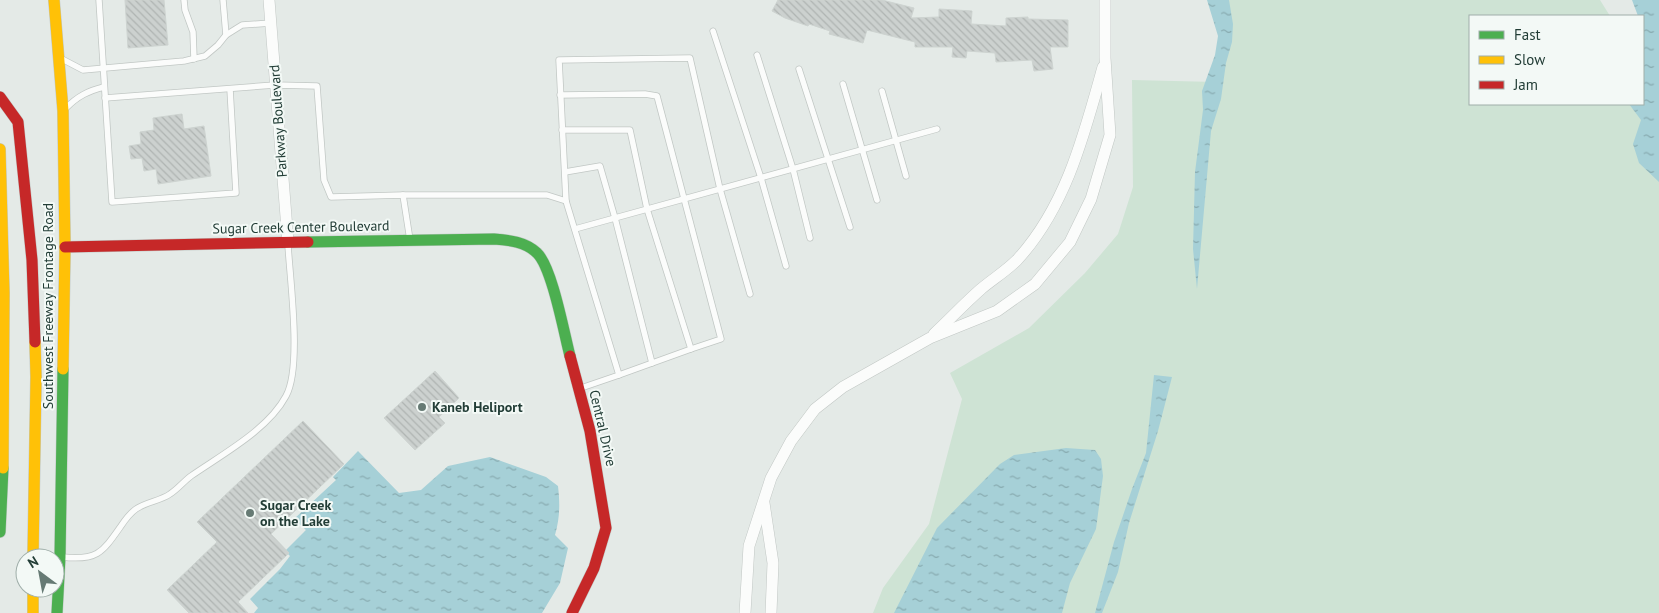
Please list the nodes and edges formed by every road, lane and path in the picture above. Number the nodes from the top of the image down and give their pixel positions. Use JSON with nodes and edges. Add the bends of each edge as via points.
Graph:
{"nodes":[{"id":1,"x":54,"y":0,"type":"edge"},
{"id":2,"x":99,"y":0,"type":"edge"},
{"id":3,"x":184,"y":0,"type":"edge"},
{"id":4,"x":223,"y":0,"type":"edge"},
{"id":5,"x":269,"y":0,"type":"edge"},
{"id":6,"x":1105,"y":0,"type":"edge"},
{"id":7,"x":271,"y":22,"type":"junction"},
{"id":8,"x":713,"y":31,"type":"dead end"},
{"id":9,"x":226,"y":35,"type":"junction"},
{"id":10,"x":757,"y":55,"type":"dead end"},
{"id":11,"x":58,"y":56,"type":"junction"},
{"id":12,"x":1105,"y":58,"type":"junction"},
{"id":13,"x":194,"y":59,"type":"junction"},
{"id":14,"x":103,"y":68,"type":"junction"},
{"id":15,"x":799,"y":69,"type":"dead end"},
{"id":16,"x":842,"y":84,"type":"dead end"},
{"id":17,"x":275,"y":85,"type":"junction"},
{"id":18,"x":104,"y":87,"type":"junction"},
{"id":19,"x":230,"y":89,"type":"junction"},
{"id":20,"x":882,"y":91,"type":"dead end"},
{"id":21,"x":560,"y":94,"type":"junction"},
{"id":22,"x":0,"y":97,"type":"edge"},
{"id":23,"x":105,"y":98,"type":"junction"},
{"id":24,"x":62,"y":111,"type":"junction"},
{"id":25,"x":562,"y":130,"type":"junction"},
{"id":26,"x":937,"y":130,"type":"dead end"},
{"id":27,"x":897,"y":140,"type":"junction"},
{"id":28,"x":0,"y":149,"type":"edge"},
{"id":29,"x":863,"y":150,"type":"junction"},
{"id":30,"x":829,"y":159,"type":"junction"},
{"id":31,"x":793,"y":169,"type":"junction"},
{"id":32,"x":565,"y":172,"type":"junction"},
{"id":33,"x":906,"y":176,"type":"dead end"},
{"id":34,"x":761,"y":178,"type":"junction"},
{"id":35,"x":720,"y":189,"type":"junction"},
{"id":36,"x":403,"y":195,"type":"junction"},
{"id":37,"x":685,"y":199,"type":"junction"},
{"id":38,"x":877,"y":200,"type":"dead end"},
{"id":39,"x":566,"y":201,"type":"junction"},
{"id":40,"x":647,"y":209,"type":"junction"},
{"id":41,"x":615,"y":218,"type":"junction"},
{"id":42,"x":850,"y":227,"type":"dead end"},
{"id":43,"x":575,"y":229,"type":"junction"},
{"id":44,"x":810,"y":238,"type":"dead end"},
{"id":45,"x":410,"y":240,"type":"junction"},
{"id":46,"x":288,"y":242,"type":"junction"},
{"id":47,"x":65,"y":247,"type":"junction"},
{"id":48,"x":535,"y":250,"type":"joint"},
{"id":49,"x":786,"y":266,"type":"dead end"},
{"id":50,"x":750,"y":294,"type":"dead end"},
{"id":51,"x":930,"y":338,"type":"junction"},
{"id":52,"x":691,"y":349,"type":"junction"},
{"id":53,"x":652,"y":363,"type":"junction"},
{"id":54,"x":619,"y":375,"type":"junction"},
{"id":55,"x":579,"y":388,"type":"junction"},
{"id":56,"x":764,"y":502,"type":"junction"},
{"id":57,"x":0,"y":532,"type":"edge"},
{"id":58,"x":33,"y":548,"type":"edge"},
{"id":59,"x":60,"y":548,"type":"edge"},
{"id":60,"x":65,"y":558,"type":"edge"},
{"id":61,"x":33,"y":598,"type":"edge"},
{"id":62,"x":58,"y":598,"type":"edge"},
{"id":63,"x":34,"y":613,"type":"edge"},
{"id":64,"x":57,"y":613,"type":"edge"},
{"id":65,"x":572,"y":613,"type":"edge"},
{"id":66,"x":744,"y":613,"type":"edge"},
{"id":67,"x":771,"y":613,"type":"edge"}],
"edges":[{"from":1,"to":11,"type":"main road","name":"Southwest Freeway Frontage Road"},
{"from":2,"to":14,"type":"lane"},
{"from":3,"to":13,"type":"lane","via":[[184,10],[193,32]]},
{"from":4,"to":9,"type":"lane"},
{"from":5,"to":7,"type":"street","name":"Parkway Boulevard"},
{"from":6,"to":12,"type":"street"},
{"from":7,"to":9,"type":"lane","via":[[242,25]]},
{"from":7,"to":17,"type":"street","name":"Parkway Boulevard"},
{"from":8,"to":34,"type":"lane"},
{"from":9,"to":13,"type":"lane","via":[[205,56]]},
{"from":10,"to":31,"type":"lane"},
{"from":11,"to":14,"type":"lane","via":[[83,70]]},
{"from":11,"to":24,"type":"main road","name":"Southwest Freeway Frontage Road"},
{"from":12,"to":51,"type":"street","via":[[1069,174],[1045,224],[1016,260]]},
{"from":12,"to":51,"type":"street","via":[[1110,135],[1091,199],[1070,242],[1035,284],[997,312]]},
{"from":13,"to":14,"type":"lane"},
{"from":14,"to":18,"type":"lane"},
{"from":15,"to":30,"type":"lane"},
{"from":16,"to":29,"type":"lane"},
{"from":17,"to":19,"type":"lane"},
{"from":17,"to":36,"type":"lane","via":[[317,86],[324,180],[331,197]]},
{"from":17,"to":46,"type":"street","name":"Parkway Boulevard"},
{"from":18,"to":23,"type":"lane"},
{"from":18,"to":24,"type":"lane","via":[[88,91]]},
{"from":19,"to":23,"type":"lane"},
{"from":19,"to":23,"type":"lane","via":[[236,193],[112,202]]},
{"from":20,"to":27,"type":"lane"},
{"from":21,"to":25,"type":"lane"},
{"from":21,"to":35,"type":"lane","via":[[559,60],[690,58]]},
{"from":21,"to":37,"type":"lane","via":[[657,96]]},
{"from":22,"to":58,"type":"main road","via":[[18,122],[32,260],[36,377]]},
{"from":24,"to":47,"type":"main road","name":"Southwest Freeway Frontage Road"},
{"from":25,"to":32,"type":"lane"},
{"from":25,"to":40,"type":"lane","via":[[630,130]]},
{"from":26,"to":27,"type":"lane"},
{"from":27,"to":29,"type":"lane"},
{"from":27,"to":33,"type":"lane"},
{"from":28,"to":57,"type":"main road","via":[[5,376]]},
{"from":29,"to":30,"type":"lane"},
{"from":29,"to":38,"type":"lane"},
{"from":30,"to":31,"type":"lane"},
{"from":30,"to":42,"type":"lane"},
{"from":31,"to":34,"type":"lane"},
{"from":31,"to":44,"type":"lane"},
{"from":32,"to":39,"type":"lane"},
{"from":32,"to":41,"type":"lane","via":[[600,166]]},
{"from":34,"to":35,"type":"lane"},
{"from":34,"to":49,"type":"lane"},
{"from":35,"to":37,"type":"lane"},
{"from":35,"to":50,"type":"lane"},
{"from":36,"to":39,"type":"lane","via":[[547,195]]},
{"from":36,"to":45,"type":"lane"},
{"from":37,"to":40,"type":"lane"},
{"from":37,"to":52,"type":"lane","via":[[721,339]]},
{"from":39,"to":43,"type":"lane"},
{"from":40,"to":41,"type":"lane"},
{"from":40,"to":52,"type":"lane"},
{"from":41,"to":43,"type":"lane"},
{"from":41,"to":53,"type":"lane"},
{"from":43,"to":54,"type":"lane"},
{"from":45,"to":46,"type":"main road","name":"Sugar Creek Center Boulevard"},
{"from":45,"to":48,"type":"main road","name":"Sugar Creek Center Boulevard","via":[[509,240]]},
{"from":46,"to":47,"type":"main road","name":"Sugar Creek Center Boulevard"},
{"from":46,"to":60,"type":"lane","via":[[294,350],[287,395],[277,411],[260,428],[170,494],[130,514],[101,552],[89,558]]},
{"from":47,"to":59,"type":"main road","name":"Southwest Freeway Frontage Road"},
{"from":48,"to":55,"type":"main road","name":"Central Drive","via":[[547,267]]},
{"from":51,"to":56,"type":"street","via":[[843,387],[816,409],[791,441],[771,478]]},
{"from":52,"to":53,"type":"lane"},
{"from":53,"to":54,"type":"lane"},
{"from":54,"to":55,"type":"lane"},
{"from":55,"to":65,"type":"main road","name":"Central Drive","via":[[590,431],[606,528],[594,568]]},
{"from":56,"to":66,"type":"street","via":[[748,546]]},
{"from":56,"to":67,"type":"street","via":[[773,563]]},
{"from":61,"to":63,"type":"main road"},
{"from":62,"to":64,"type":"main road","name":"Southwest Freeway Frontage Road"}]}
